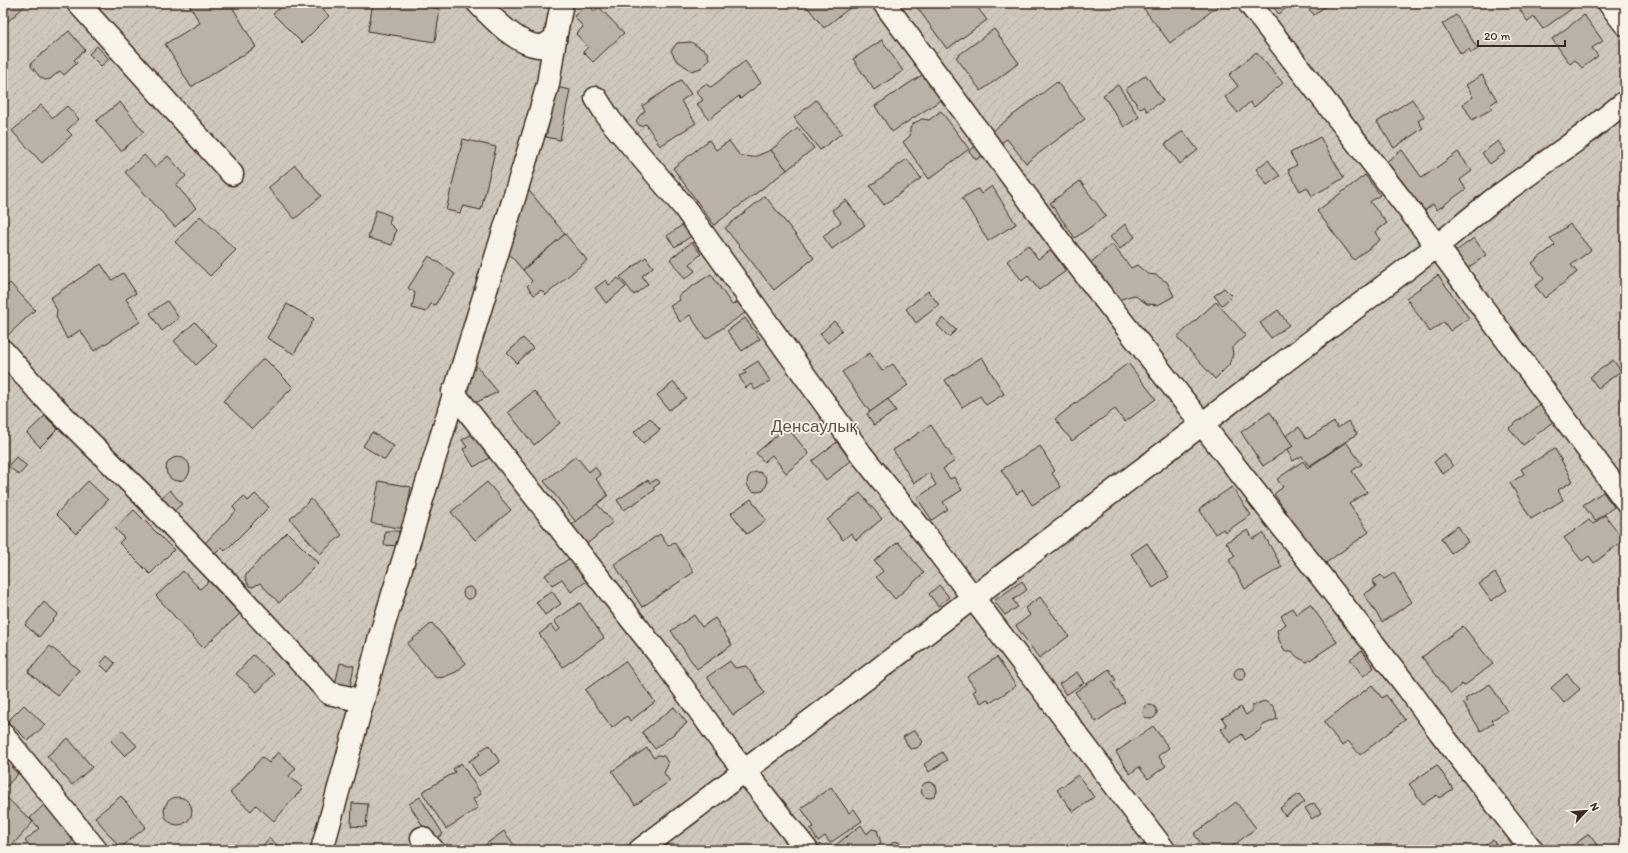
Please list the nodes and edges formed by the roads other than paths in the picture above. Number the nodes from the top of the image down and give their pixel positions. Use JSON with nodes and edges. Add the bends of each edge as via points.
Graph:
{"nodes":[{"id":1,"x":78,"y":3,"type":"edge"},
{"id":2,"x":478,"y":3,"type":"edge"},
{"id":3,"x":562,"y":3,"type":"edge"},
{"id":4,"x":884,"y":3,"type":"edge"},
{"id":5,"x":1249,"y":3,"type":"edge"},
{"id":6,"x":1610,"y":3,"type":"edge"},
{"id":7,"x":1625,"y":24,"type":"edge"},
{"id":8,"x":555,"y":39,"type":"junction"},
{"id":9,"x":596,"y":98,"type":"dead end"},
{"id":10,"x":1625,"y":102,"type":"edge"},
{"id":11,"x":232,"y":174,"type":"dead end"},
{"id":12,"x":1436,"y":246,"type":"junction"},
{"id":13,"x":3,"y":351,"type":"edge"},
{"id":14,"x":454,"y":392,"type":"junction"},
{"id":15,"x":1201,"y":424,"type":"junction"},
{"id":16,"x":1625,"y":500,"type":"edge"},
{"id":17,"x":974,"y":598,"type":"junction"},
{"id":18,"x":363,"y":701,"type":"junction"},
{"id":19,"x":3,"y":735,"type":"edge"},
{"id":20,"x":745,"y":770,"type":"junction"},
{"id":21,"x":96,"y":850,"type":"edge"},
{"id":22,"x":322,"y":850,"type":"edge"},
{"id":23,"x":640,"y":850,"type":"edge"},
{"id":24,"x":807,"y":850,"type":"edge"},
{"id":25,"x":1164,"y":850,"type":"edge"},
{"id":26,"x":1532,"y":850,"type":"edge"}],
"edges":[{"from":1,"to":11,"type":"street"},
{"from":2,"to":8,"type":"street","via":[[499,26],[523,40],[538,46]]},
{"from":3,"to":8,"type":"street"},
{"from":4,"to":15,"type":"street","via":[[1060,242]]},
{"from":5,"to":12,"type":"street"},
{"from":6,"to":7,"type":"street"},
{"from":8,"to":14,"type":"street","via":[[548,84]]},
{"from":9,"to":17,"type":"street","via":[[610,120],[684,207],[860,454]]},
{"from":10,"to":12,"type":"street","via":[[1494,199]]},
{"from":12,"to":15,"type":"street"},
{"from":12,"to":16,"type":"street"},
{"from":13,"to":18,"type":"street","via":[[42,396],[236,592],[329,693]]},
{"from":14,"to":18,"type":"street"},
{"from":14,"to":20,"type":"street","via":[[662,657],[724,745]]},
{"from":15,"to":17,"type":"street"},
{"from":15,"to":26,"type":"street"},
{"from":17,"to":20,"type":"street"},
{"from":17,"to":25,"type":"street"},
{"from":18,"to":22,"type":"street"},
{"from":19,"to":21,"type":"street"},
{"from":20,"to":23,"type":"street"},
{"from":20,"to":24,"type":"street"}]}
